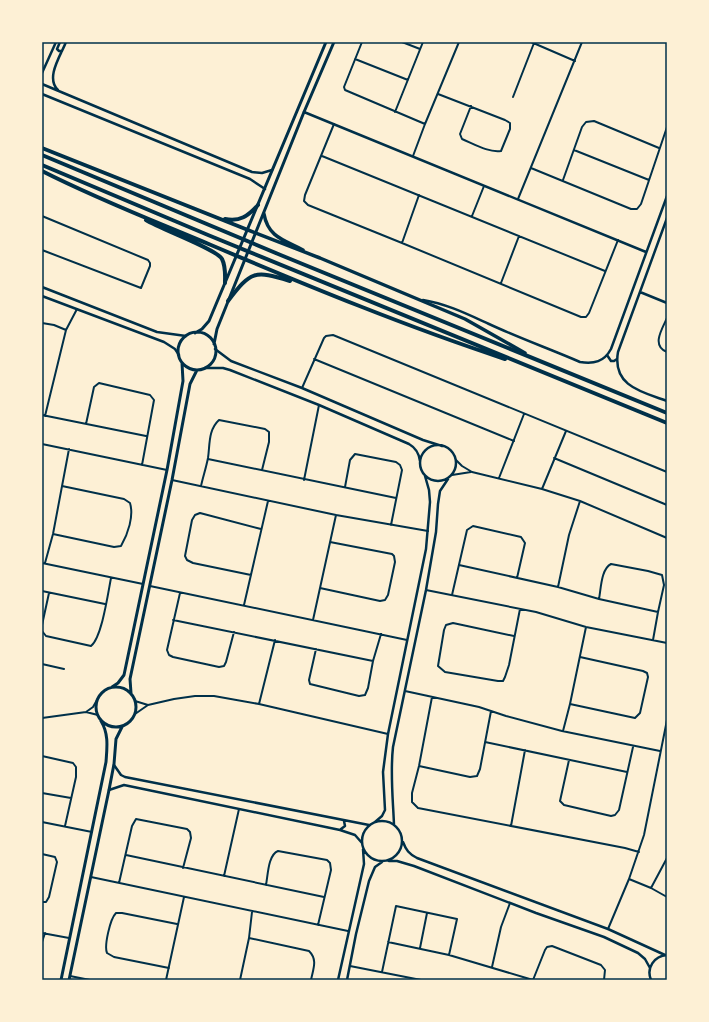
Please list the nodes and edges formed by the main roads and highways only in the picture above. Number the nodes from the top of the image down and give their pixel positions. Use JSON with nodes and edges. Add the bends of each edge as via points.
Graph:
{"nodes":[{"id":1,"x":326,"y":42,"type":"edge"},
{"id":2,"x":334,"y":42,"type":"edge"},
{"id":3,"x":42,"y":148,"type":"edge"},
{"id":4,"x":280,"y":150,"type":"junction"},
{"id":5,"x":288,"y":153,"type":"junction"},
{"id":6,"x":42,"y":155,"type":"edge"},
{"id":7,"x":42,"y":165,"type":"edge"},
{"id":8,"x":42,"y":171,"type":"edge"},
{"id":9,"x":258,"y":205,"type":"junction"},
{"id":10,"x":135,"y":214,"type":"junction"},
{"id":11,"x":264,"y":214,"type":"junction"},
{"id":12,"x":217,"y":217,"type":"junction"},
{"id":13,"x":248,"y":230,"type":"junction"},
{"id":14,"x":256,"y":233,"type":"junction"},
{"id":15,"x":237,"y":256,"type":"junction"},
{"id":16,"x":320,"y":258,"type":"junction"},
{"id":17,"x":245,"y":260,"type":"junction"},
{"id":18,"x":225,"y":284,"type":"junction"},
{"id":19,"x":319,"y":291,"type":"junction"},
{"id":20,"x":228,"y":300,"type":"junction"},
{"id":21,"x":195,"y":333,"type":"junction"},
{"id":22,"x":214,"y":344,"type":"junction"},
{"id":23,"x":537,"y":360,"type":"junction"},
{"id":24,"x":182,"y":363,"type":"junction"},
{"id":25,"x":197,"y":370,"type":"junction"},
{"id":26,"x":543,"y":372,"type":"junction"},
{"id":27,"x":667,"y":413,"type":"edge"},
{"id":28,"x":667,"y":423,"type":"edge"},
{"id":29,"x":160,"y":498,"type":"junction"},
{"id":30,"x":168,"y":501,"type":"junction"},
{"id":31,"x":148,"y":560,"type":"junction"},
{"id":32,"x":156,"y":561,"type":"junction"},
{"id":33,"x":112,"y":688,"type":"junction"},
{"id":34,"x":131,"y":693,"type":"junction"},
{"id":35,"x":101,"y":721,"type":"junction"},
{"id":36,"x":122,"y":727,"type":"junction"},
{"id":37,"x":61,"y":980,"type":"edge"},
{"id":38,"x":69,"y":980,"type":"edge"}],
"edges":[{"from":1,"to":4,"type":"main road"},
{"from":2,"to":5,"type":"main road"},
{"from":3,"to":12,"type":"highway"},
{"from":4,"to":5,"type":"main road"},
{"from":4,"to":9,"type":"main road"},
{"from":5,"to":11,"type":"main road"},
{"from":6,"to":23,"type":"highway"},
{"from":7,"to":26,"type":"highway"},
{"from":8,"to":10,"type":"highway"},
{"from":9,"to":12,"type":"highway","via":[[240,219]]},
{"from":9,"to":13,"type":"main road"},
{"from":10,"to":15,"type":"highway"},
{"from":10,"to":18,"type":"highway","via":[[155,226],[213,251],[222,258]]},
{"from":11,"to":14,"type":"main road"},
{"from":11,"to":16,"type":"main road","via":[[267,227],[274,235]]},
{"from":12,"to":13,"type":"highway"},
{"from":13,"to":14,"type":"main road"},
{"from":13,"to":15,"type":"main road"},
{"from":14,"to":16,"type":"main road"},
{"from":14,"to":17,"type":"main road"},
{"from":15,"to":17,"type":"highway"},
{"from":15,"to":18,"type":"main road"},
{"from":16,"to":23,"type":"main road","via":[[465,319]]},
{"from":17,"to":19,"type":"highway"},
{"from":17,"to":20,"type":"main road"},
{"from":18,"to":21,"type":"main road","via":[[206,326]]},
{"from":19,"to":20,"type":"highway","via":[[269,274],[261,274],[252,276]]},
{"from":19,"to":26,"type":"highway","via":[[417,329]]},
{"from":20,"to":22,"type":"main road"},
{"from":21,"to":22,"type":"main road","via":[[206,335]]},
{"from":21,"to":24,"type":"main road","via":[[186,336],[180,344],[178,355]]},
{"from":22,"to":25,"type":"main road","via":[[216,349],[213,360],[205,368]]},
{"from":23,"to":27,"type":"highway"},
{"from":24,"to":25,"type":"main road"},
{"from":24,"to":29,"type":"main road","via":[[183,381]]},
{"from":25,"to":30,"type":"main road","via":[[190,384]]},
{"from":26,"to":28,"type":"highway"},
{"from":29,"to":30,"type":"main road","via":[[165,497]]},
{"from":29,"to":31,"type":"main road"},
{"from":30,"to":32,"type":"main road"},
{"from":31,"to":32,"type":"main road"},
{"from":31,"to":33,"type":"main road","via":[[124,675]]},
{"from":32,"to":34,"type":"main road","via":[[130,680]]},
{"from":33,"to":34,"type":"main road","via":[[119,687]]},
{"from":33,"to":35,"type":"main road","via":[[106,690],[97,700],[96,710]]},
{"from":34,"to":36,"type":"main road","via":[[136,705],[135,714],[130,722]]},
{"from":35,"to":36,"type":"main road","via":[[111,727]]},
{"from":35,"to":37,"type":"main road","via":[[105,727],[108,744],[102,785]]},
{"from":36,"to":38,"type":"main road","via":[[116,739],[114,764]]}]}
